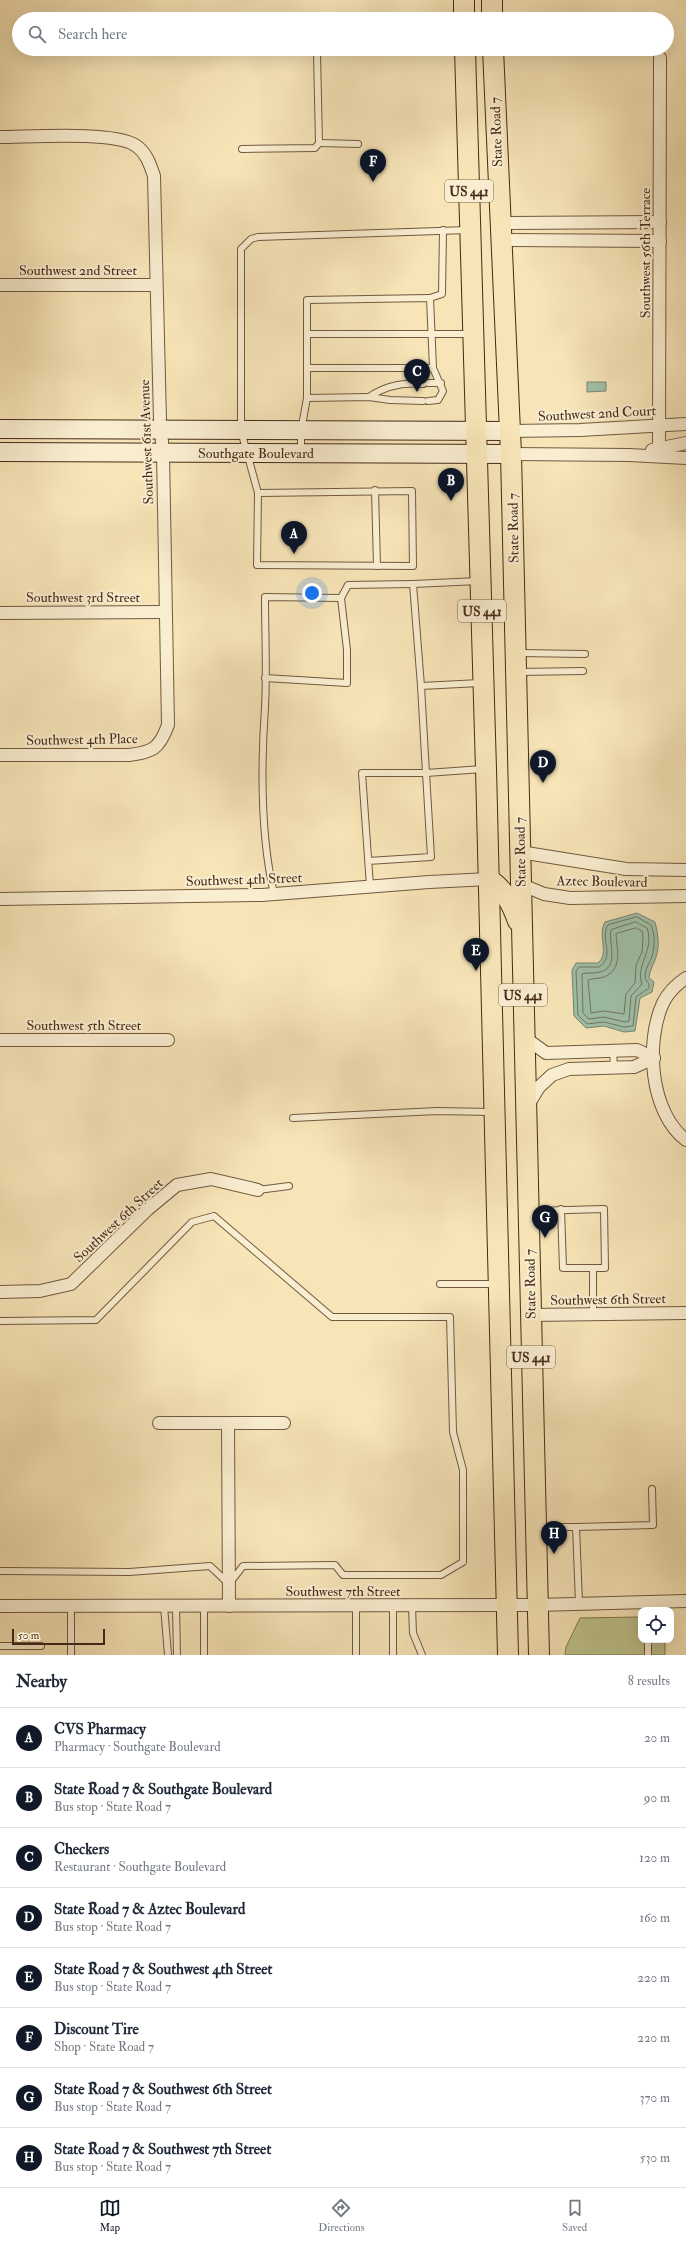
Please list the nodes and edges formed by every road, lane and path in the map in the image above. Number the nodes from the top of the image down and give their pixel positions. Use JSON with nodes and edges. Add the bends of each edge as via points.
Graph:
{"nodes":[{"id":1,"x":464,"y":0,"type":"edge"},
{"id":2,"x":492,"y":0,"type":"edge"},
{"id":3,"x":464,"y":12,"type":"edge"},
{"id":4,"x":492,"y":12,"type":"edge"},
{"id":5,"x":317,"y":56,"type":"edge"},
{"id":6,"x":465,"y":56,"type":"edge"},
{"id":7,"x":493,"y":56,"type":"edge"},
{"id":8,"x":660,"y":58,"type":"dead end"},
{"id":9,"x":0,"y":137,"type":"edge"},
{"id":10,"x":319,"y":143,"type":"junction"},
{"id":11,"x":358,"y":144,"type":"dead end"},
{"id":12,"x":468,"y":148,"type":"junction"},
{"id":13,"x":242,"y":149,"type":"dead end"},
{"id":14,"x":499,"y":196,"type":"junction"},
{"id":15,"x":660,"y":222,"type":"junction"},
{"id":16,"x":442,"y":230,"type":"junction"},
{"id":17,"x":470,"y":230,"type":"junction"},
{"id":18,"x":501,"y":232,"type":"junction"},
{"id":19,"x":660,"y":241,"type":"junction"},
{"id":20,"x":0,"y":285,"type":"edge"},
{"id":21,"x":156,"y":285,"type":"junction"},
{"id":22,"x":430,"y":298,"type":"junction"},
{"id":23,"x":432,"y":332,"type":"junction"},
{"id":24,"x":307,"y":334,"type":"junction"},
{"id":25,"x":473,"y":334,"type":"junction"},
{"id":26,"x":308,"y":368,"type":"junction"},
{"id":27,"x":433,"y":368,"type":"junction"},
{"id":28,"x":441,"y":383,"type":"junction"},
{"id":29,"x":369,"y":397,"type":"junction"},
{"id":30,"x":307,"y":398,"type":"junction"},
{"id":31,"x":686,"y":424,"type":"edge"},
{"id":32,"x":659,"y":425,"type":"junction"},
{"id":33,"x":0,"y":429,"type":"edge"},
{"id":34,"x":160,"y":429,"type":"junction"},
{"id":35,"x":241,"y":431,"type":"junction"},
{"id":36,"x":301,"y":431,"type":"junction"},
{"id":37,"x":477,"y":431,"type":"junction"},
{"id":38,"x":510,"y":431,"type":"junction"},
{"id":39,"x":686,"y":442,"type":"edge"},
{"id":40,"x":659,"y":449,"type":"junction"},
{"id":41,"x":0,"y":452,"type":"edge"},
{"id":42,"x":163,"y":453,"type":"junction"},
{"id":43,"x":477,"y":453,"type":"junction"},
{"id":44,"x":246,"y":454,"type":"junction"},
{"id":45,"x":301,"y":454,"type":"junction"},
{"id":46,"x":511,"y":454,"type":"junction"},
{"id":47,"x":630,"y":455,"type":"junction"},
{"id":48,"x":686,"y":458,"type":"edge"},
{"id":49,"x":374,"y":490,"type":"junction"},
{"id":50,"x":258,"y":493,"type":"junction"},
{"id":51,"x":377,"y":566,"type":"junction"},
{"id":52,"x":481,"y":581,"type":"junction"},
{"id":53,"x":412,"y":584,"type":"junction"},
{"id":54,"x":341,"y":598,"type":"junction"},
{"id":55,"x":165,"y":612,"type":"junction"},
{"id":56,"x":0,"y":613,"type":"edge"},
{"id":57,"x":516,"y":653,"type":"junction"},
{"id":58,"x":585,"y":654,"type":"dead end"},
{"id":59,"x":583,"y":671,"type":"dead end"},
{"id":60,"x":516,"y":672,"type":"junction"},
{"id":61,"x":265,"y":678,"type":"junction"},
{"id":62,"x":484,"y":683,"type":"junction"},
{"id":63,"x":421,"y":686,"type":"junction"},
{"id":64,"x":162,"y":743,"type":"joint"},
{"id":65,"x":0,"y":755,"type":"edge"},
{"id":66,"x":486,"y":769,"type":"junction"},
{"id":67,"x":426,"y":773,"type":"junction"},
{"id":68,"x":487,"y":818,"type":"junction"},
{"id":69,"x":520,"y":852,"type":"junction"},
{"id":70,"x":368,"y":861,"type":"junction"},
{"id":71,"x":686,"y":870,"type":"edge"},
{"id":72,"x":489,"y":880,"type":"junction"},
{"id":73,"x":520,"y":884,"type":"junction"},
{"id":74,"x":370,"y":886,"type":"junction"},
{"id":75,"x":274,"y":894,"type":"junction"},
{"id":76,"x":686,"y":894,"type":"edge"},
{"id":77,"x":0,"y":899,"type":"edge"},
{"id":78,"x":522,"y":932,"type":"junction"},
{"id":79,"x":686,"y":978,"type":"edge"},
{"id":80,"x":524,"y":1037,"type":"junction"},
{"id":81,"x":0,"y":1040,"type":"edge"},
{"id":82,"x":168,"y":1040,"type":"dead end"},
{"id":83,"x":613,"y":1051,"type":"junction"},
{"id":84,"x":654,"y":1058,"type":"junction"},
{"id":85,"x":614,"y":1068,"type":"junction"},
{"id":86,"x":526,"y":1108,"type":"junction"},
{"id":87,"x":495,"y":1112,"type":"junction"},
{"id":88,"x":293,"y":1118,"type":"dead end"},
{"id":89,"x":686,"y":1140,"type":"edge"},
{"id":90,"x":289,"y":1186,"type":"dead end"},
{"id":91,"x":258,"y":1190,"type":"joint"},
{"id":92,"x":561,"y":1209,"type":"junction"},
{"id":93,"x":528,"y":1211,"type":"junction"},
{"id":94,"x":499,"y":1263,"type":"junction"},
{"id":95,"x":593,"y":1268,"type":"junction"},
{"id":96,"x":440,"y":1284,"type":"dead end"},
{"id":97,"x":499,"y":1284,"type":"junction"},
{"id":98,"x":0,"y":1292,"type":"edge"},
{"id":99,"x":686,"y":1313,"type":"edge"},
{"id":100,"x":593,"y":1314,"type":"junction"},
{"id":101,"x":530,"y":1315,"type":"junction"},
{"id":102,"x":0,"y":1320,"type":"edge"},
{"id":103,"x":159,"y":1424,"type":"dead end"},
{"id":104,"x":228,"y":1424,"type":"junction"},
{"id":105,"x":284,"y":1424,"type":"dead end"},
{"id":106,"x":652,"y":1489,"type":"dead end"},
{"id":107,"x":536,"y":1527,"type":"junction"},
{"id":108,"x":576,"y":1527,"type":"junction"},
{"id":109,"x":0,"y":1571,"type":"edge"},
{"id":110,"x":229,"y":1584,"type":"junction"},
{"id":111,"x":686,"y":1601,"type":"edge"},
{"id":112,"x":578,"y":1603,"type":"junction"},
{"id":113,"x":0,"y":1606,"type":"edge"},
{"id":114,"x":71,"y":1606,"type":"junction"},
{"id":115,"x":170,"y":1606,"type":"junction"},
{"id":116,"x":204,"y":1606,"type":"junction"},
{"id":117,"x":229,"y":1606,"type":"junction"},
{"id":118,"x":356,"y":1606,"type":"junction"},
{"id":119,"x":393,"y":1606,"type":"junction"},
{"id":120,"x":412,"y":1606,"type":"junction"},
{"id":121,"x":507,"y":1606,"type":"junction"},
{"id":122,"x":537,"y":1606,"type":"junction"},
{"id":123,"x":647,"y":1606,"type":"edge"},
{"id":124,"x":648,"y":1643,"type":"edge"},
{"id":125,"x":0,"y":1646,"type":"edge"},
{"id":126,"x":41,"y":1646,"type":"dead end"},
{"id":127,"x":356,"y":1654,"type":"dead end"},
{"id":128,"x":71,"y":1655,"type":"edge"},
{"id":129,"x":168,"y":1655,"type":"edge"},
{"id":130,"x":177,"y":1655,"type":"edge"},
{"id":131,"x":204,"y":1655,"type":"edge"},
{"id":132,"x":393,"y":1655,"type":"edge"},
{"id":133,"x":422,"y":1655,"type":"edge"},
{"id":134,"x":508,"y":1655,"type":"edge"},
{"id":135,"x":539,"y":1655,"type":"edge"},
{"id":136,"x":648,"y":1655,"type":"edge"}],
"edges":[{"from":1,"to":3,"type":"main road"},
{"from":2,"to":4,"type":"main road"},
{"from":5,"to":10,"type":"lane"},
{"from":6,"to":12,"type":"main road","name":"State Road 7","number":"US 441"},
{"from":7,"to":14,"type":"main road","name":"State Road 7","number":"US 441"},
{"from":8,"to":15,"type":"street","name":"Southwest 56th Terrace"},
{"from":9,"to":21,"type":"street","name":"Southwest 61st Avenue","via":[[109,137],[134,145],[146,156],[154,176]]},
{"from":10,"to":11,"type":"lane"},
{"from":10,"to":13,"type":"lane","via":[[315,148]]},
{"from":12,"to":14,"type":"main road","via":[[481,154],[492,166]]},
{"from":12,"to":17,"type":"main road","name":"State Road 7","number":"US 441"},
{"from":14,"to":18,"type":"main road","name":"State Road 7","number":"US 441"},
{"from":15,"to":18,"type":"street"},
{"from":15,"to":19,"type":"street","name":"Southwest 56th Terrace"},
{"from":16,"to":17,"type":"lane"},
{"from":16,"to":22,"type":"lane","via":[[442,294]]},
{"from":16,"to":35,"type":"lane","via":[[258,237],[245,244],[241,249]]},
{"from":17,"to":25,"type":"main road","name":"State Road 7","number":"US 441"},
{"from":18,"to":19,"type":"street"},
{"from":18,"to":38,"type":"main road","name":"State Road 7","number":"US 441"},
{"from":19,"to":32,"type":"street","name":"Southwest 56th Terrace"},
{"from":20,"to":21,"type":"street","name":"Southwest 2nd Street"},
{"from":21,"to":34,"type":"street","name":"Southwest 61st Avenue"},
{"from":22,"to":23,"type":"lane"},
{"from":22,"to":24,"type":"lane","via":[[308,300]]},
{"from":23,"to":24,"type":"lane"},
{"from":23,"to":25,"type":"lane"},
{"from":23,"to":27,"type":"lane"},
{"from":24,"to":26,"type":"lane"},
{"from":25,"to":37,"type":"main road","name":"State Road 7","number":"US 441"},
{"from":26,"to":27,"type":"lane"},
{"from":26,"to":30,"type":"lane"},
{"from":27,"to":28,"type":"lane"},
{"from":28,"to":29,"type":"lane","via":[[399,384],[379,390]]},
{"from":28,"to":29,"type":"lane","via":[[443,391],[438,400]]},
{"from":29,"to":30,"type":"lane"},
{"from":30,"to":36,"type":"lane"},
{"from":31,"to":32,"type":"street","name":"Southwest 2nd Court"},
{"from":32,"to":38,"type":"street","name":"Southwest 2nd Court"},
{"from":32,"to":40,"type":"street","name":"Southwest 56th Terrace"},
{"from":33,"to":34,"type":"main road","name":"Southgate Boulevard"},
{"from":34,"to":35,"type":"main road","name":"Southgate Boulevard"},
{"from":34,"to":42,"type":"street","name":"Southwest 61st Avenue"},
{"from":35,"to":36,"type":"main road","name":"Southgate Boulevard"},
{"from":35,"to":44,"type":"lane"},
{"from":36,"to":37,"type":"main road","name":"Southgate Boulevard"},
{"from":36,"to":45,"type":"lane"},
{"from":37,"to":38,"type":"main road","name":"Southgate Boulevard"},
{"from":37,"to":43,"type":"main road","name":"State Road 7","number":"US 441"},
{"from":38,"to":46,"type":"main road","name":"State Road 7","number":"US 441"},
{"from":39,"to":40,"type":"street"},
{"from":40,"to":47,"type":"street"},
{"from":41,"to":42,"type":"main road","name":"Southgate Boulevard"},
{"from":42,"to":44,"type":"main road","name":"Southgate Boulevard"},
{"from":42,"to":55,"type":"street","name":"Southwest 61st Avenue"},
{"from":43,"to":45,"type":"main road","name":"Southgate Boulevard"},
{"from":43,"to":46,"type":"main road","name":"Southgate Boulevard"},
{"from":43,"to":52,"type":"main road","name":"State Road 7","number":"US 441"},
{"from":44,"to":45,"type":"main road","name":"Southgate Boulevard"},
{"from":44,"to":50,"type":"lane"},
{"from":46,"to":47,"type":"street"},
{"from":46,"to":57,"type":"main road","name":"State Road 7","number":"US 441"},
{"from":47,"to":48,"type":"street"},
{"from":49,"to":50,"type":"lane"},
{"from":49,"to":51,"type":"lane"},
{"from":49,"to":51,"type":"lane","via":[[412,491],[413,566]]},
{"from":50,"to":51,"type":"lane","via":[[257,565]]},
{"from":52,"to":53,"type":"lane"},
{"from":52,"to":62,"type":"main road","name":"State Road 7","number":"US 441"},
{"from":53,"to":54,"type":"lane","via":[[348,585]]},
{"from":53,"to":63,"type":"lane"},
{"from":54,"to":61,"type":"lane","via":[[265,597]]},
{"from":54,"to":61,"type":"lane","via":[[348,683]]},
{"from":55,"to":56,"type":"street","name":"Southwest 3rd Street"},
{"from":55,"to":64,"type":"street","name":"Southwest 61st Avenue","via":[[168,725]]},
{"from":57,"to":58,"type":"lane"},
{"from":57,"to":60,"type":"main road","name":"State Road 7","number":"US 441"},
{"from":59,"to":60,"type":"lane"},
{"from":60,"to":69,"type":"main road","name":"State Road 7","number":"US 441"},
{"from":61,"to":75,"type":"lane","via":[[262,730],[267,865]]},
{"from":62,"to":63,"type":"lane"},
{"from":62,"to":66,"type":"main road","name":"State Road 7","number":"US 441"},
{"from":63,"to":67,"type":"lane"},
{"from":64,"to":65,"type":"street","name":"Southwest 4th Place","via":[[148,752],[129,755]]},
{"from":66,"to":67,"type":"lane"},
{"from":66,"to":68,"type":"main road","name":"State Road 7","number":"US 441"},
{"from":67,"to":70,"type":"lane","via":[[431,857]]},
{"from":67,"to":70,"type":"lane","via":[[362,773]]},
{"from":68,"to":72,"type":"main road","name":"State Road 7","number":"US 441"},
{"from":68,"to":73,"type":"main road","via":[[501,862]]},
{"from":69,"to":71,"type":"street","name":"Aztec Boulevard","via":[[626,869]]},
{"from":69,"to":73,"type":"main road","name":"State Road 7","number":"US 441"},
{"from":70,"to":74,"type":"lane"},
{"from":72,"to":74,"type":"street","name":"Southwest 4th Street"},
{"from":72,"to":78,"type":"main road","via":[[502,889],[511,903]]},
{"from":72,"to":87,"type":"main road","name":"State Road 7","number":"US 441"},
{"from":73,"to":76,"type":"street","name":"Aztec Boulevard","via":[[544,894],[570,898]]},
{"from":73,"to":78,"type":"main road","name":"State Road 7","number":"US 441"},
{"from":74,"to":75,"type":"street","name":"Southwest 4th Street"},
{"from":75,"to":77,"type":"street","name":"Southwest 4th Street"},
{"from":78,"to":80,"type":"main road","name":"State Road 7","number":"US 441"},
{"from":79,"to":84,"type":"street","via":[[676,985],[663,1002],[653,1038]]},
{"from":80,"to":83,"type":"street","via":[[546,1053]]},
{"from":80,"to":86,"type":"main road","name":"State Road 7","number":"US 441"},
{"from":81,"to":82,"type":"street","name":"Southwest 5th Street"},
{"from":83,"to":84,"type":"street","via":[[637,1050]]},
{"from":83,"to":85,"type":"lane"},
{"from":84,"to":85,"type":"street","via":[[634,1067]]},
{"from":84,"to":89,"type":"street","via":[[654,1082],[667,1119]]},
{"from":85,"to":86,"type":"street","via":[[569,1069],[552,1076],[539,1087]]},
{"from":86,"to":93,"type":"main road","name":"State Road 7","number":"US 441"},
{"from":87,"to":88,"type":"lane","via":[[437,1111]]},
{"from":87,"to":94,"type":"main road","name":"State Road 7","number":"US 441"},
{"from":90,"to":91,"type":"lane"},
{"from":91,"to":98,"type":"street","name":"Southwest 6th Street","via":[[211,1179],[177,1185],[148,1209],[71,1284],[40,1291]]},
{"from":92,"to":93,"type":"lane"},
{"from":92,"to":95,"type":"lane","via":[[563,1268]]},
{"from":92,"to":95,"type":"lane","via":[[604,1209],[605,1268]]},
{"from":93,"to":101,"type":"main road","name":"State Road 7","number":"US 441"},
{"from":94,"to":97,"type":"main road","name":"State Road 7","number":"US 441"},
{"from":94,"to":101,"type":"main road","via":[[512,1300]]},
{"from":95,"to":100,"type":"lane"},
{"from":96,"to":97,"type":"lane"},
{"from":97,"to":121,"type":"main road","name":"State Road 7","number":"US 441"},
{"from":99,"to":100,"type":"street","name":"Southwest 6th Street"},
{"from":100,"to":101,"type":"street","name":"Southwest 6th Street"},
{"from":101,"to":107,"type":"main road","name":"State Road 7","number":"US 441"},
{"from":102,"to":110,"type":"lane","via":[[96,1320],[192,1222],[214,1216],[332,1317],[450,1317],[453,1432],[463,1470],[463,1562],[441,1575],[343,1575],[335,1565],[243,1566]]},
{"from":103,"to":104,"type":"street"},
{"from":104,"to":105,"type":"street"},
{"from":104,"to":110,"type":"street"},
{"from":106,"to":108,"type":"lane","via":[[653,1525]]},
{"from":107,"to":108,"type":"lane"},
{"from":107,"to":122,"type":"main road","name":"State Road 7","number":"US 441"},
{"from":108,"to":112,"type":"lane"},
{"from":109,"to":110,"type":"lane","via":[[129,1572],[210,1566]]},
{"from":110,"to":117,"type":"street"},
{"from":111,"to":123,"type":"street","name":"Southwest 7th Street"},
{"from":112,"to":122,"type":"street","name":"Southwest 7th Street"},
{"from":112,"to":123,"type":"street","name":"Southwest 7th Street"},
{"from":113,"to":114,"type":"street","name":"Southwest 7th Street"},
{"from":114,"to":115,"type":"street","name":"Southwest 7th Street"},
{"from":114,"to":128,"type":"lane"},
{"from":115,"to":116,"type":"street","name":"Southwest 7th Street"},
{"from":115,"to":129,"type":"lane"},
{"from":115,"to":130,"type":"lane"},
{"from":116,"to":117,"type":"street","name":"Southwest 7th Street"},
{"from":116,"to":131,"type":"lane"},
{"from":117,"to":118,"type":"street","name":"Southwest 7th Street"},
{"from":118,"to":119,"type":"street","name":"Southwest 7th Street"},
{"from":118,"to":127,"type":"lane"},
{"from":119,"to":120,"type":"street","name":"Southwest 7th Street"},
{"from":119,"to":132,"type":"lane"},
{"from":120,"to":121,"type":"street","name":"Southwest 7th Street"},
{"from":120,"to":133,"type":"lane","via":[[413,1633]]},
{"from":121,"to":122,"type":"street","name":"Southwest 7th Street"},
{"from":121,"to":134,"type":"main road","name":"State Road 7","number":"US 441"},
{"from":122,"to":135,"type":"main road","name":"State Road 7","number":"US 441"},
{"from":124,"to":136,"type":"lane"},
{"from":125,"to":126,"type":"lane"}]}
